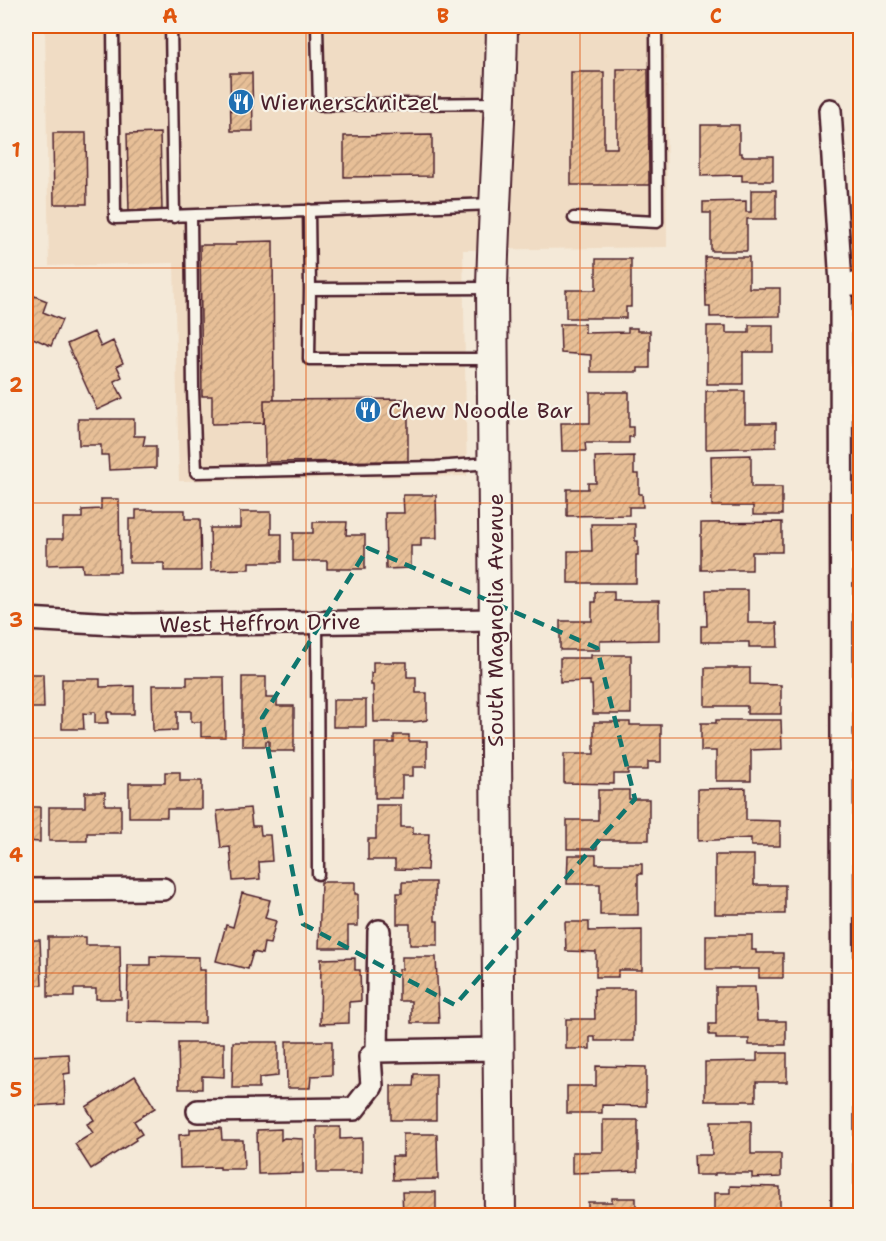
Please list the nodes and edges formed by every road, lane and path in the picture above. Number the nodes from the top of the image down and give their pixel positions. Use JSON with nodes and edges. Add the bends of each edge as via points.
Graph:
{"nodes":[{"id":1,"x":113,"y":26,"type":"edge"},
{"id":2,"x":171,"y":26,"type":"edge"},
{"id":3,"x":317,"y":26,"type":"edge"},
{"id":4,"x":502,"y":26,"type":"edge"},
{"id":5,"x":657,"y":26,"type":"edge"},
{"id":6,"x":501,"y":102,"type":"junction"},
{"id":7,"x":830,"y":110,"type":"dead end"},
{"id":8,"x":494,"y":204,"type":"junction"},
{"id":9,"x":309,"y":210,"type":"junction"},
{"id":10,"x":191,"y":216,"type":"junction"},
{"id":11,"x":174,"y":217,"type":"junction"},
{"id":12,"x":574,"y":218,"type":"dead end"},
{"id":13,"x":851,"y":284,"type":"edge"},
{"id":14,"x":492,"y":288,"type":"junction"},
{"id":15,"x":310,"y":289,"type":"junction"},
{"id":16,"x":493,"y":359,"type":"junction"},
{"id":17,"x":494,"y":463,"type":"junction"},
{"id":18,"x":26,"y":619,"type":"edge"},
{"id":19,"x":495,"y":620,"type":"junction"},
{"id":20,"x":317,"y":623,"type":"junction"},
{"id":21,"x":318,"y":874,"type":"dead end"},
{"id":22,"x":163,"y":889,"type":"dead end"},
{"id":23,"x":26,"y":890,"type":"edge"},
{"id":24,"x":380,"y":932,"type":"dead end"},
{"id":25,"x":498,"y":1049,"type":"junction"},
{"id":26,"x":377,"y":1051,"type":"junction"},
{"id":27,"x":198,"y":1111,"type":"dead end"},
{"id":28,"x":500,"y":1215,"type":"edge"},
{"id":29,"x":843,"y":1215,"type":"edge"}],
"edges":[{"from":1,"to":11,"type":"lane","via":[[115,218]]},
{"from":2,"to":11,"type":"lane"},
{"from":3,"to":6,"type":"lane","via":[[319,105]]},
{"from":4,"to":6,"type":"main road","name":"South Magnolia Avenue"},
{"from":5,"to":12,"type":"lane","via":[[657,222]]},
{"from":6,"to":8,"type":"main road","name":"South Magnolia Avenue"},
{"from":7,"to":13,"type":"street"},
{"from":8,"to":9,"type":"lane"},
{"from":8,"to":14,"type":"main road","name":"South Magnolia Avenue"},
{"from":9,"to":10,"type":"lane"},
{"from":9,"to":15,"type":"lane"},
{"from":10,"to":11,"type":"lane"},
{"from":10,"to":17,"type":"lane","via":[[196,472]]},
{"from":13,"to":29,"type":"street"},
{"from":14,"to":15,"type":"lane"},
{"from":14,"to":16,"type":"main road","name":"South Magnolia Avenue"},
{"from":15,"to":16,"type":"lane","via":[[309,359]]},
{"from":16,"to":17,"type":"main road","name":"South Magnolia Avenue"},
{"from":17,"to":19,"type":"main road","name":"South Magnolia Avenue"},
{"from":18,"to":20,"type":"street","name":"West Heffron Drive","via":[[133,625]]},
{"from":19,"to":20,"type":"street","name":"West Heffron Drive"},
{"from":19,"to":25,"type":"main road","name":"South Magnolia Avenue"},
{"from":20,"to":21,"type":"lane"},
{"from":22,"to":23,"type":"street"},
{"from":24,"to":26,"type":"street"},
{"from":25,"to":26,"type":"street"},
{"from":25,"to":28,"type":"main road","name":"South Magnolia Avenue"},
{"from":26,"to":27,"type":"street","via":[[370,1057],[372,1086],[354,1108]]}]}
